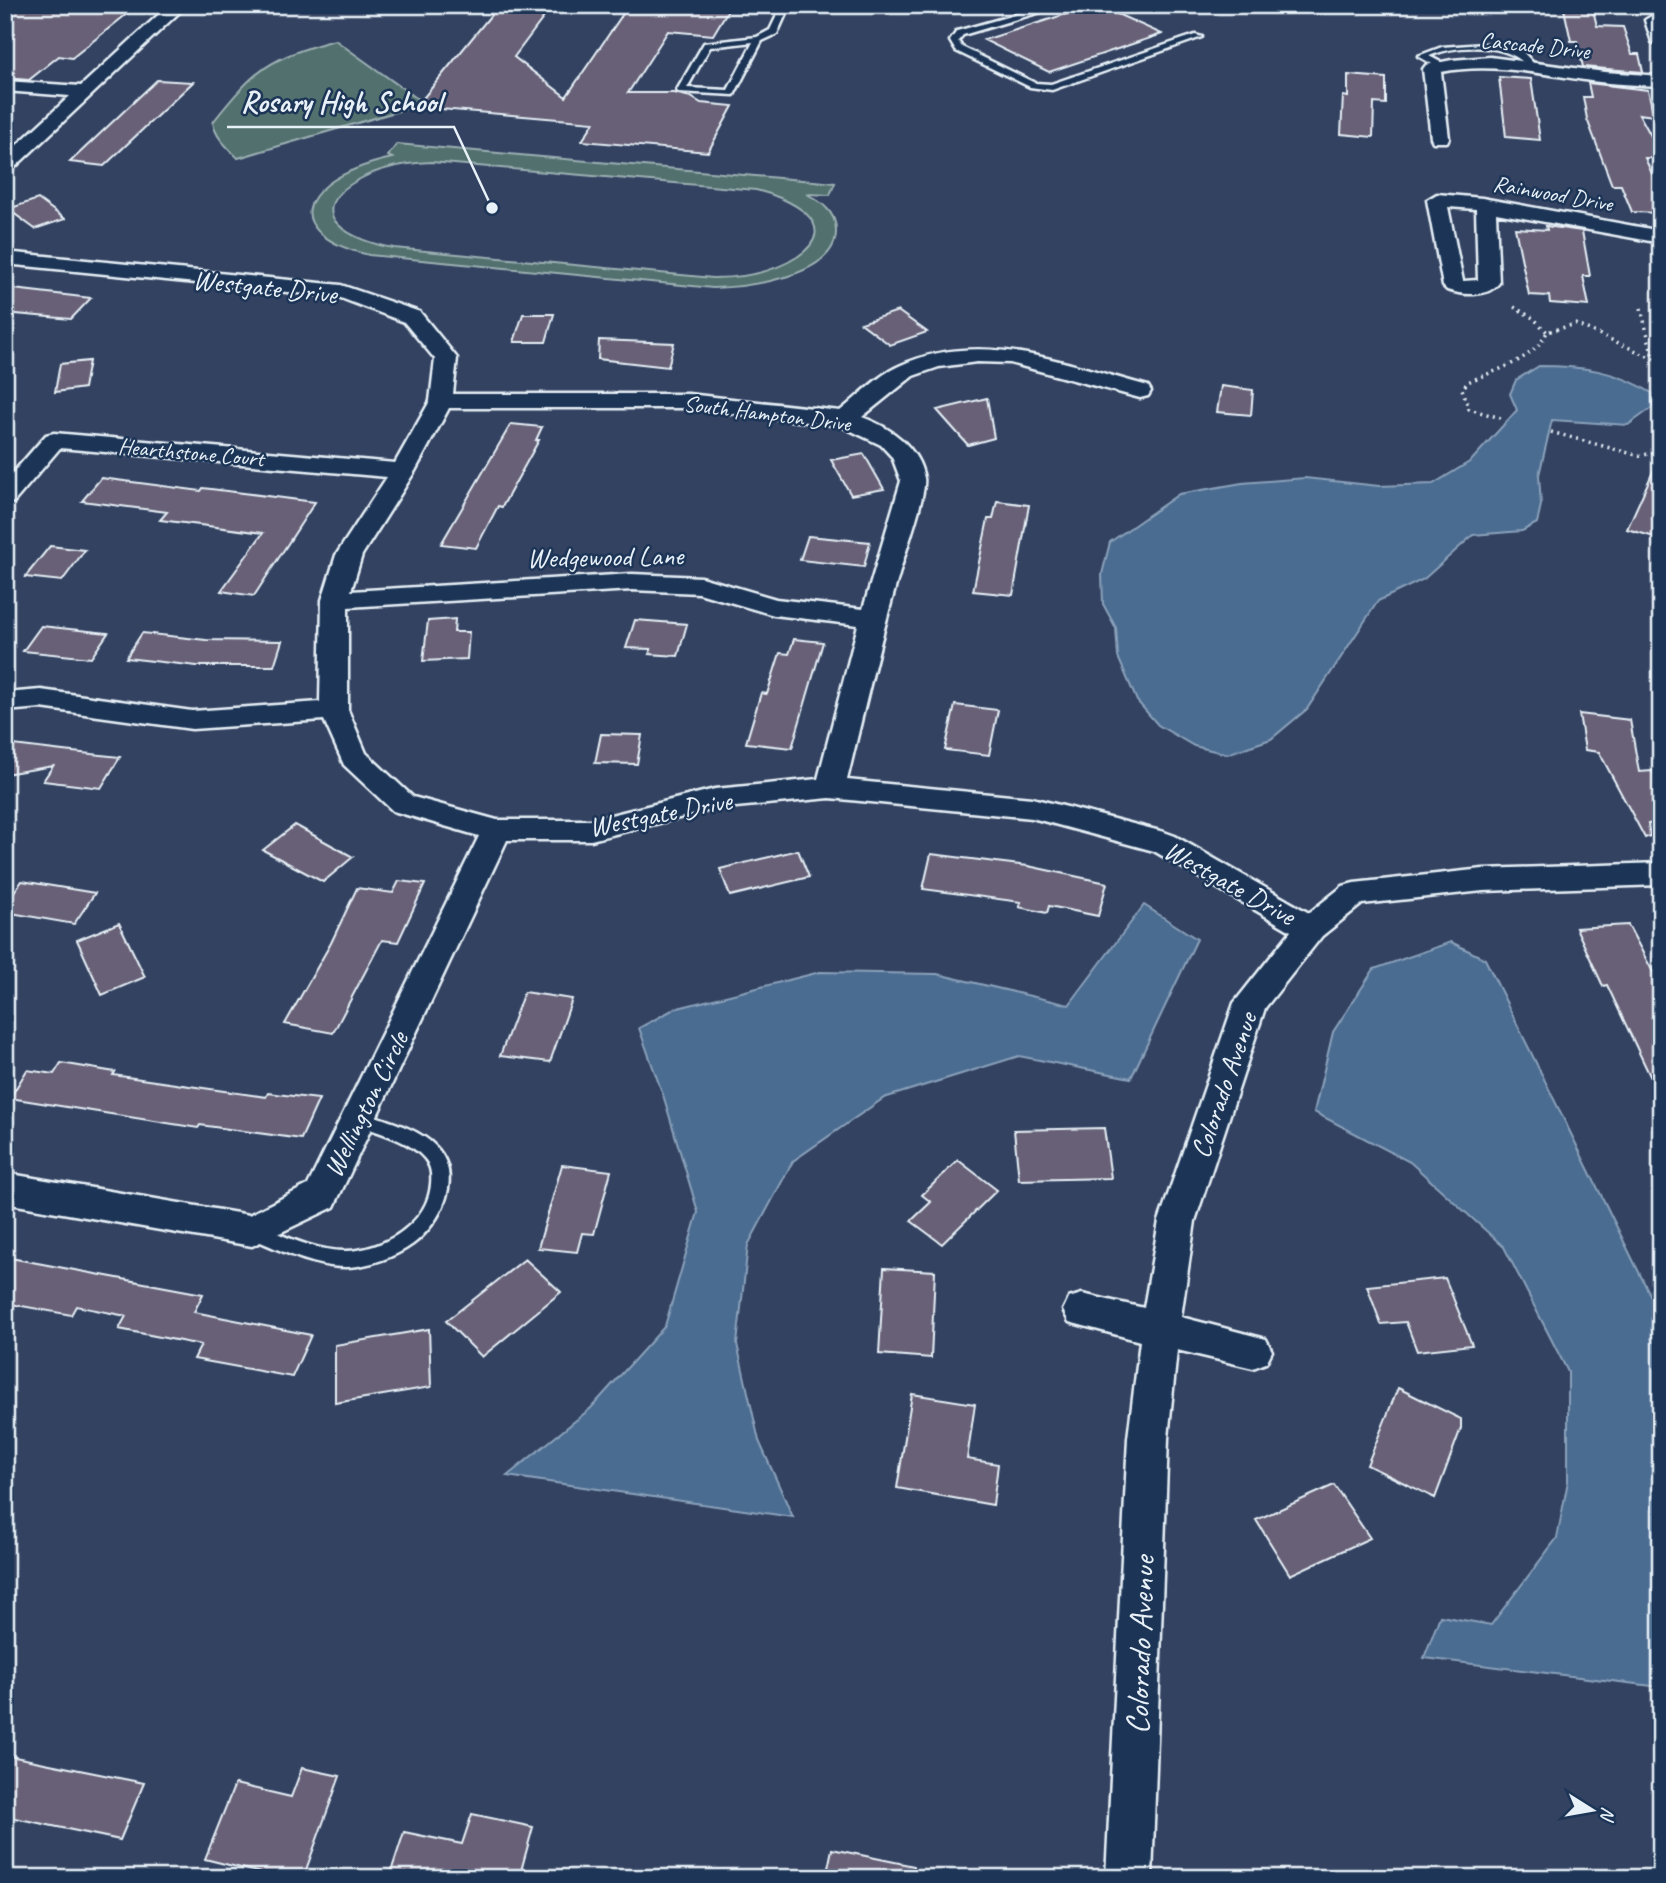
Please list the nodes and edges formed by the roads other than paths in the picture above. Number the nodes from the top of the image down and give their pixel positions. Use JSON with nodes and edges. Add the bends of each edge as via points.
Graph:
{"nodes":[{"id":1,"x":179,"y":5,"type":"edge"},
{"id":2,"x":786,"y":5,"type":"edge"},
{"id":3,"x":1060,"y":5,"type":"edge"},
{"id":4,"x":1653,"y":20,"type":"dead end"},
{"id":5,"x":1198,"y":37,"type":"dead end"},
{"id":6,"x":759,"y":39,"type":"junction"},
{"id":7,"x":1661,"y":42,"type":"edge"},
{"id":8,"x":1661,"y":81,"type":"edge"},
{"id":9,"x":5,"y":86,"type":"edge"},
{"id":10,"x":87,"y":92,"type":"junction"},
{"id":11,"x":1440,"y":138,"type":"dead end"},
{"id":12,"x":5,"y":166,"type":"edge"},
{"id":13,"x":1486,"y":205,"type":"junction"},
{"id":14,"x":1661,"y":237,"type":"edge"},
{"id":15,"x":5,"y":258,"type":"edge"},
{"id":16,"x":1140,"y":391,"type":"dead end"},
{"id":17,"x":441,"y":401,"type":"junction"},
{"id":18,"x":845,"y":419,"type":"junction"},
{"id":19,"x":402,"y":471,"type":"junction"},
{"id":20,"x":5,"y":497,"type":"edge"},
{"id":21,"x":335,"y":600,"type":"junction"},
{"id":22,"x":873,"y":618,"type":"junction"},
{"id":23,"x":5,"y":702,"type":"edge"},
{"id":24,"x":334,"y":710,"type":"junction"},
{"id":25,"x":830,"y":788,"type":"junction"},
{"id":26,"x":497,"y":830,"type":"junction"},
{"id":27,"x":1661,"y":874,"type":"edge"},
{"id":28,"x":1311,"y":928,"type":"junction"},
{"id":29,"x":359,"y":1118,"type":"junction"},
{"id":30,"x":5,"y":1188,"type":"edge"},
{"id":31,"x":252,"y":1231,"type":"junction"},
{"id":32,"x":1082,"y":1310,"type":"dead end"},
{"id":33,"x":1160,"y":1328,"type":"junction"},
{"id":34,"x":1253,"y":1350,"type":"dead end"},
{"id":35,"x":1129,"y":1878,"type":"edge"}],
"edges":[{"from":1,"to":10,"type":"street"},
{"from":2,"to":6,"type":"lane","via":[[774,32]]},
{"from":3,"to":5,"type":"lane","via":[[960,33],[954,41],[959,49],[1033,85],[1052,87]]},
{"from":4,"to":7,"type":"street"},
{"from":6,"to":6,"type":"lane","via":[[731,93],[681,90],[707,45]]},
{"from":8,"to":11,"type":"street","name":"Cascade Drive","via":[[1589,76],[1490,60],[1441,66],[1432,69]]},
{"from":9,"to":10,"type":"street"},
{"from":10,"to":12,"type":"street"},
{"from":13,"to":13,"type":"street","name":"Rainwood Drive","via":[[1437,200],[1454,286],[1489,284]]},
{"from":13,"to":14,"type":"street","name":"Rainwood Drive"},
{"from":15,"to":17,"type":"street","name":"Westgate Drive","via":[[341,291],[412,317],[446,358]]},
{"from":16,"to":18,"type":"street","via":[[1011,356],[977,355],[905,371]]},
{"from":17,"to":18,"type":"street","name":"South Hampton Drive","via":[[688,401]]},
{"from":17,"to":19,"type":"street","name":"Westgate Drive"},
{"from":18,"to":22,"type":"street","name":"South Hampton Drive","via":[[888,438],[908,460],[913,481]]},
{"from":19,"to":20,"type":"street","name":"Hearthstone Court","via":[[54,440]]},
{"from":19,"to":21,"type":"street","name":"Westgate Drive","via":[[349,555]]},
{"from":21,"to":22,"type":"street","name":"Wedgewood Lane","via":[[632,582],[701,586],[775,607]]},
{"from":21,"to":24,"type":"street","name":"Westgate Drive"},
{"from":22,"to":25,"type":"street","name":"South Hampton Drive"},
{"from":23,"to":24,"type":"street","via":[[41,699],[192,720]]},
{"from":24,"to":26,"type":"street","name":"Westgate Drive","via":[[354,758],[403,804]]},
{"from":25,"to":26,"type":"street","name":"Westgate Drive","via":[[715,799],[591,830]]},
{"from":25,"to":28,"type":"street","name":"Westgate Drive","via":[[1032,808],[1164,842]]},
{"from":26,"to":29,"type":"street","name":"Wellington Circle"},
{"from":27,"to":28,"type":"street","name":"Colorado Avenue","via":[[1483,880],[1354,894]]},
{"from":28,"to":33,"type":"street","name":"Colorado Avenue","via":[[1250,1003],[1177,1221]]},
{"from":29,"to":31,"type":"street","name":"Wellington Circle","via":[[321,1196]]},
{"from":29,"to":31,"type":"lane","via":[[420,1144],[437,1163],[442,1187],[433,1209],[406,1240],[368,1257],[341,1259]]},
{"from":30,"to":31,"type":"street"},
{"from":32,"to":33,"type":"street"},
{"from":33,"to":34,"type":"street"},
{"from":33,"to":35,"type":"street","name":"Colorado Avenue","via":[[1148,1438]]}]}
